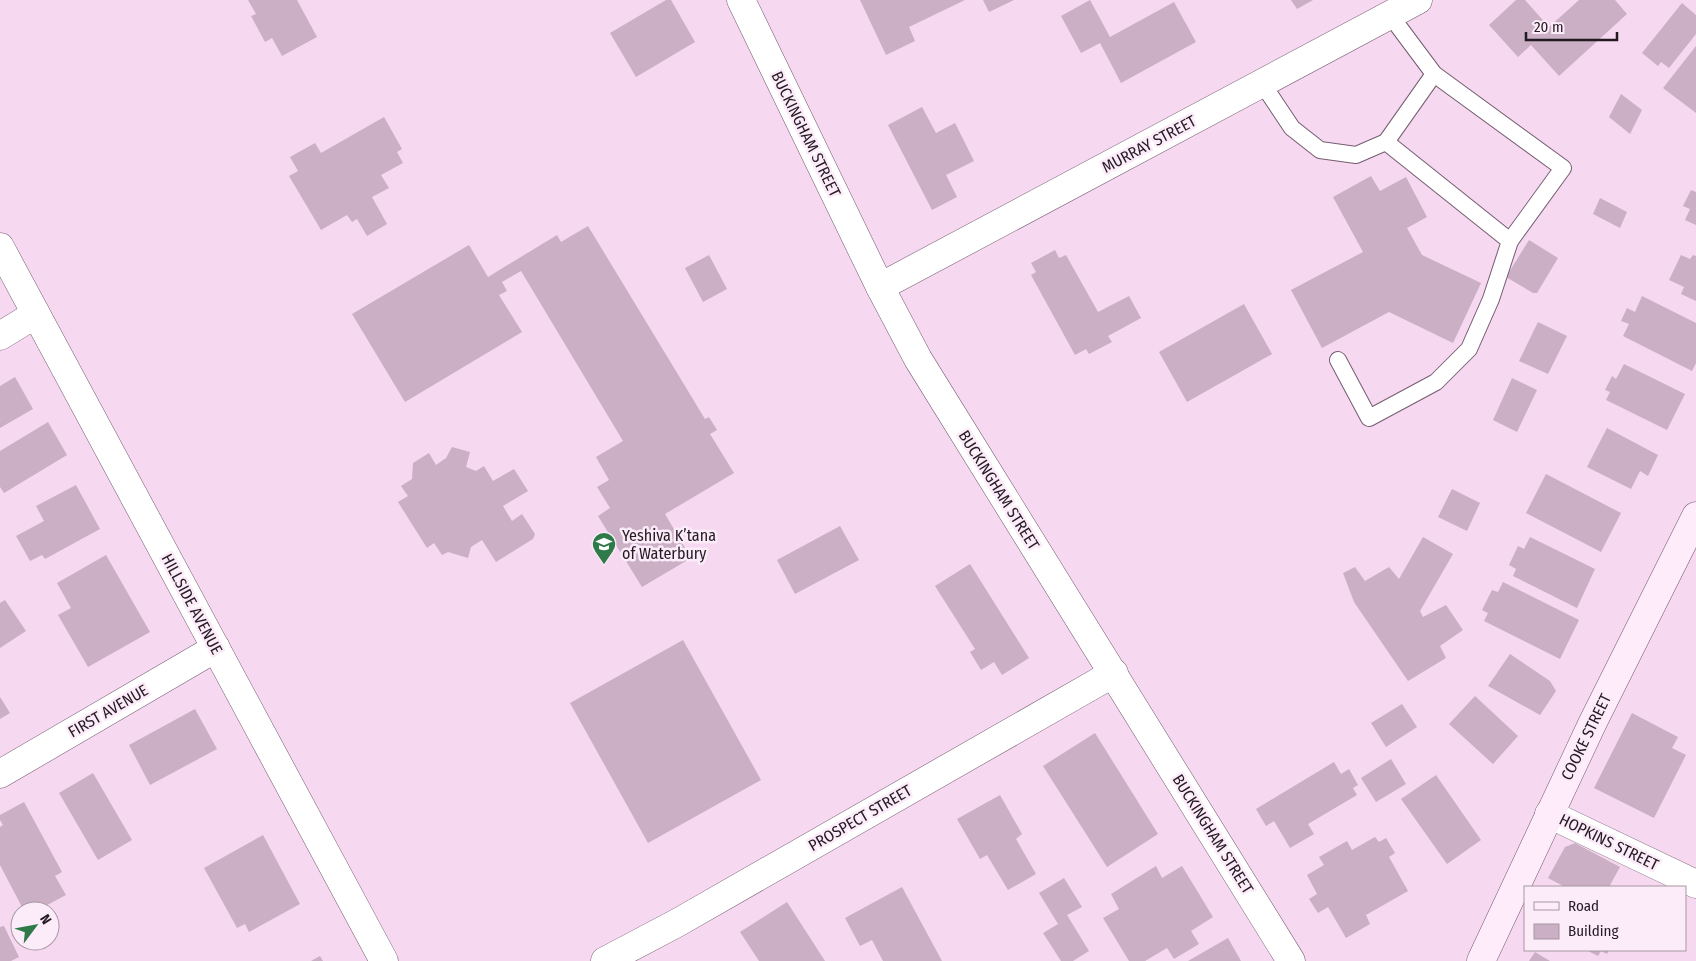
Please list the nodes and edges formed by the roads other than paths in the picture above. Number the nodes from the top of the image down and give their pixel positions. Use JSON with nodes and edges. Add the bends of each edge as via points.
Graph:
{"nodes":[{"id":1,"x":741,"y":0,"type":"edge"},
{"id":2,"x":1418,"y":0,"type":"edge"},
{"id":3,"x":1390,"y":15,"type":"junction"},
{"id":4,"x":1434,"y":74,"type":"junction"},
{"id":5,"x":1262,"y":83,"type":"junction"},
{"id":6,"x":1386,"y":142,"type":"junction"},
{"id":7,"x":1510,"y":241,"type":"junction"},
{"id":8,"x":0,"y":247,"type":"edge"},
{"id":9,"x":880,"y":287,"type":"junction"},
{"id":10,"x":36,"y":314,"type":"junction"},
{"id":11,"x":0,"y":336,"type":"edge"},
{"id":12,"x":1338,"y":360,"type":"dead end"},
{"id":13,"x":1696,"y":516,"type":"edge"},
{"id":14,"x":216,"y":648,"type":"junction"},
{"id":15,"x":1114,"y":673,"type":"junction"},
{"id":16,"x":0,"y":774,"type":"edge"},
{"id":17,"x":1549,"y":814,"type":"junction"},
{"id":18,"x":1696,"y":884,"type":"edge"},
{"id":19,"x":384,"y":961,"type":"edge"},
{"id":20,"x":604,"y":961,"type":"edge"},
{"id":21,"x":1291,"y":961,"type":"edge"},
{"id":22,"x":1481,"y":961,"type":"edge"}],
"edges":[{"from":1,"to":9,"type":"street","name":"BUCKINGHAM STREET"},
{"from":2,"to":3,"type":"street","name":"MURRAY STREET"},
{"from":3,"to":4,"type":"lane"},
{"from":3,"to":5,"type":"street","name":"MURRAY STREET"},
{"from":4,"to":6,"type":"lane"},
{"from":4,"to":7,"type":"lane","via":[[1563,168]]},
{"from":5,"to":6,"type":"lane","via":[[1292,128],[1320,150],[1356,155]]},
{"from":5,"to":9,"type":"street","name":"MURRAY STREET"},
{"from":6,"to":7,"type":"lane"},
{"from":7,"to":12,"type":"lane","via":[[1491,299],[1469,349],[1436,382],[1369,418]]},
{"from":8,"to":10,"type":"street","name":"HILLSIDE AVENUE"},
{"from":9,"to":15,"type":"street","name":"BUCKINGHAM STREET","via":[[937,391]]},
{"from":10,"to":11,"type":"street"},
{"from":10,"to":14,"type":"street","name":"HILLSIDE AVENUE"},
{"from":13,"to":17,"type":"main road","name":"COOKE STREET"},
{"from":14,"to":16,"type":"street","name":"FIRST AVENUE"},
{"from":14,"to":19,"type":"street","name":"HILLSIDE AVENUE"},
{"from":15,"to":20,"type":"street","name":"PROSPECT STREET","via":[[677,923]]},
{"from":15,"to":21,"type":"street","name":"BUCKINGHAM STREET"},
{"from":17,"to":18,"type":"street","name":"HOPKINS STREET"},
{"from":17,"to":22,"type":"main road","name":"COOKE STREET"}]}
